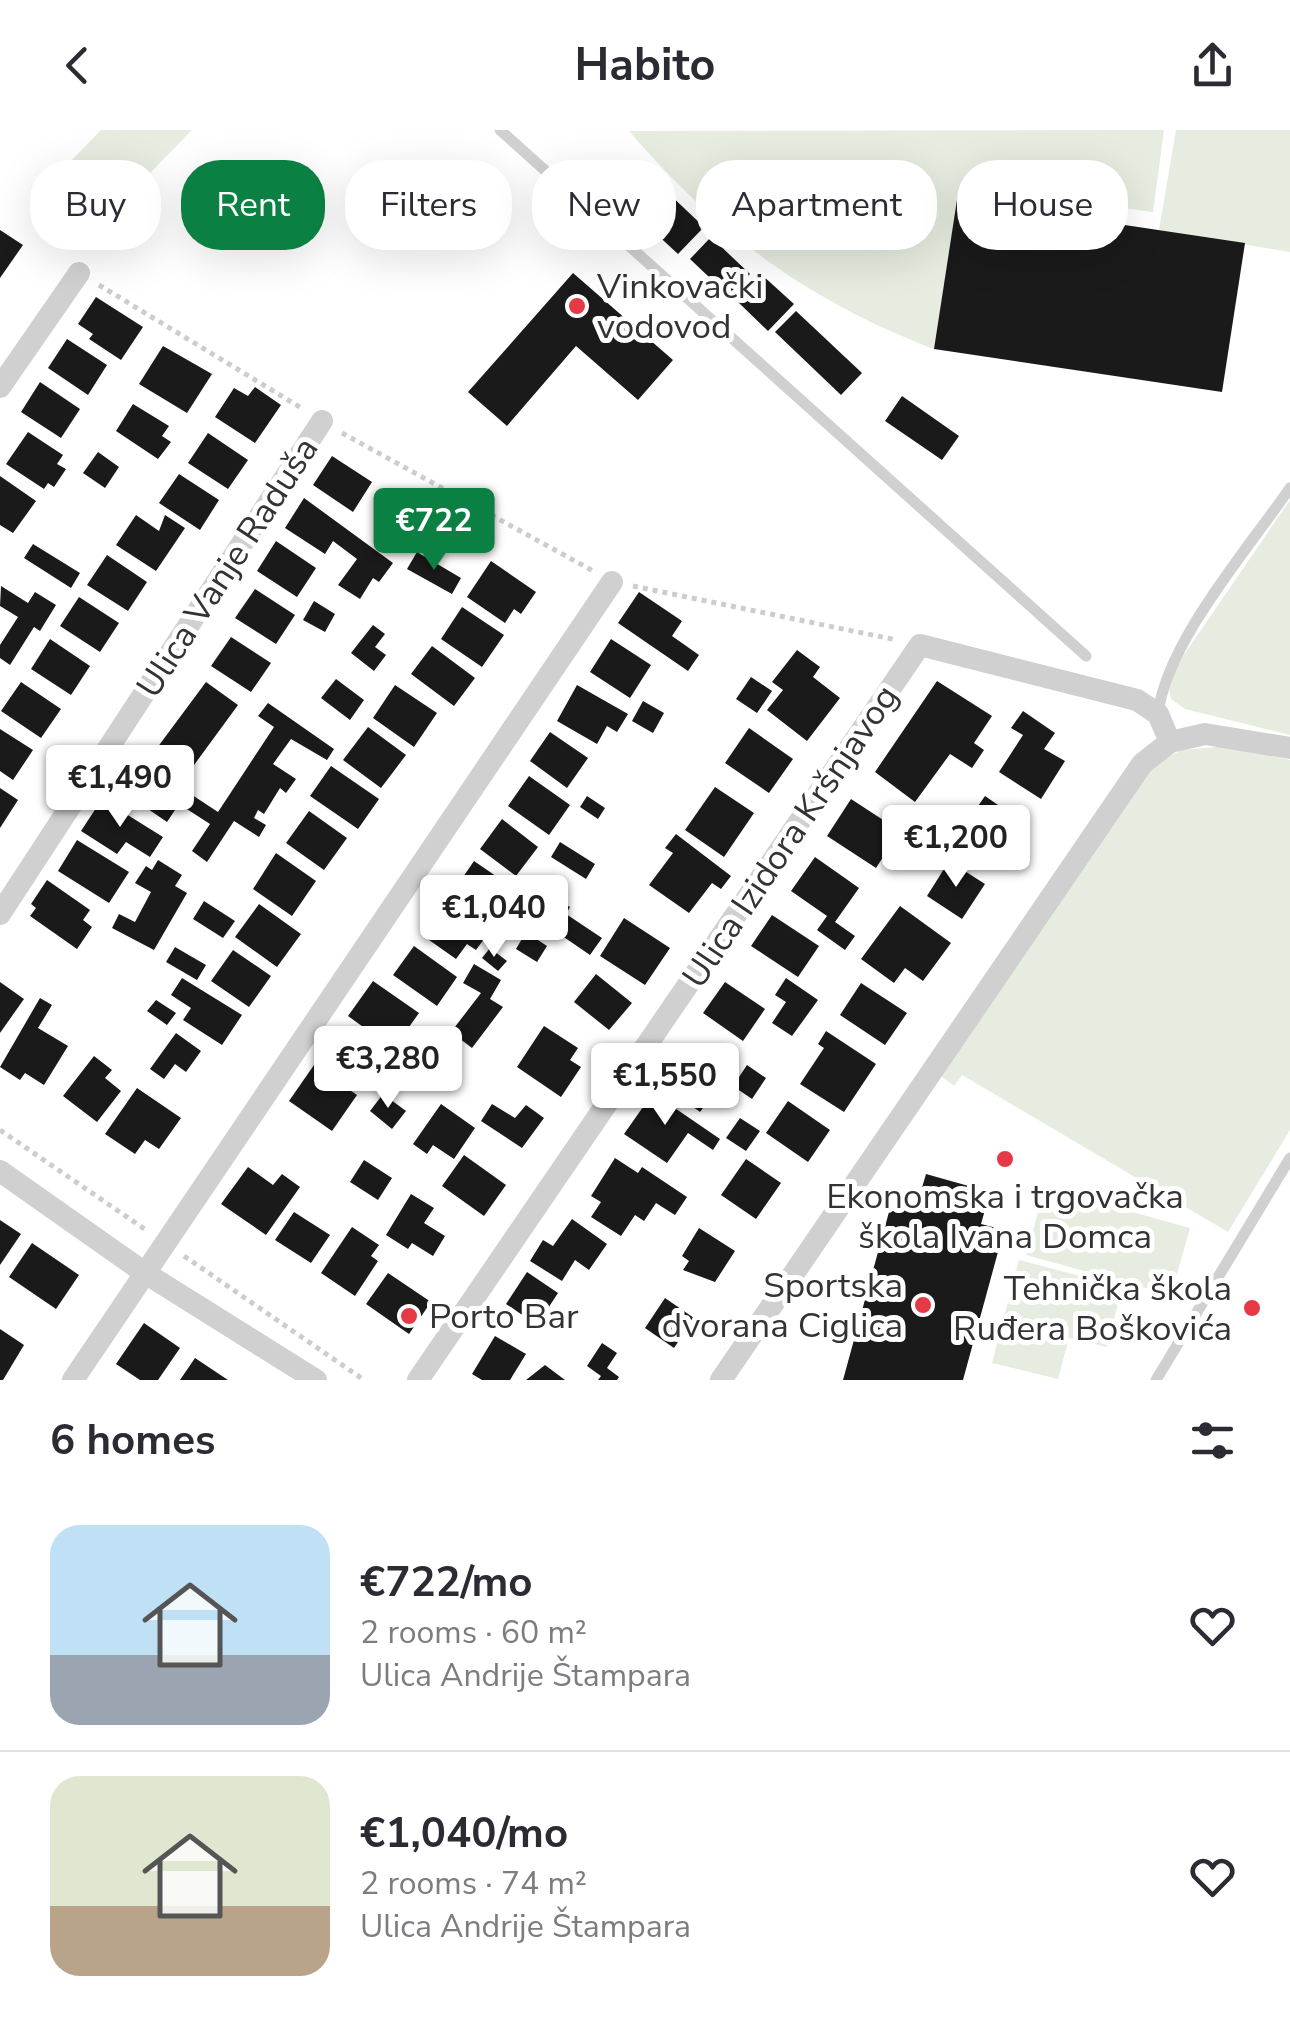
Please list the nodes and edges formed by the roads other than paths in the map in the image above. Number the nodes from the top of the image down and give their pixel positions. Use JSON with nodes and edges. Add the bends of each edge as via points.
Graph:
{"nodes":[{"id":1,"x":500,"y":130,"type":"edge"},
{"id":2,"x":79,"y":273,"type":"dead end"},
{"id":3,"x":0,"y":386,"type":"edge"},
{"id":4,"x":322,"y":421,"type":"dead end"},
{"id":5,"x":1290,"y":488,"type":"edge"},
{"id":6,"x":612,"y":582,"type":"road end"},
{"id":7,"x":1086,"y":656,"type":"dead end"},
{"id":8,"x":1158,"y":714,"type":"junction"},
{"id":9,"x":1170,"y":742,"type":"junction"},
{"id":10,"x":1290,"y":748,"type":"edge"},
{"id":11,"x":0,"y":914,"type":"edge"},
{"id":12,"x":1290,"y":1158,"type":"edge"},
{"id":13,"x":0,"y":1171,"type":"edge"},
{"id":14,"x":145,"y":1273,"type":"junction"},
{"id":15,"x":72,"y":1380,"type":"edge"},
{"id":16,"x":316,"y":1380,"type":"edge"},
{"id":17,"x":418,"y":1380,"type":"edge"},
{"id":18,"x":721,"y":1380,"type":"edge"},
{"id":19,"x":1156,"y":1380,"type":"edge"}],
"edges":[{"from":1,"to":7,"type":"lane"},
{"from":2,"to":3,"type":"street"},
{"from":4,"to":11,"type":"street","name":"Ulica Vanje Raduša"},
{"from":5,"to":8,"type":"lane","via":[[1184,640],[1161,688]]},
{"from":6,"to":14,"type":"street"},
{"from":8,"to":9,"type":"street"},
{"from":8,"to":17,"type":"street","name":"Ulica Izidora Kršnjavog","via":[[1137,700],[920,645]]},
{"from":9,"to":10,"type":"street","via":[[1205,734]]},
{"from":9,"to":18,"type":"street","via":[[1142,764]]},
{"from":12,"to":19,"type":"lane"},
{"from":13,"to":14,"type":"street"},
{"from":14,"to":15,"type":"street"},
{"from":14,"to":16,"type":"street"}]}
